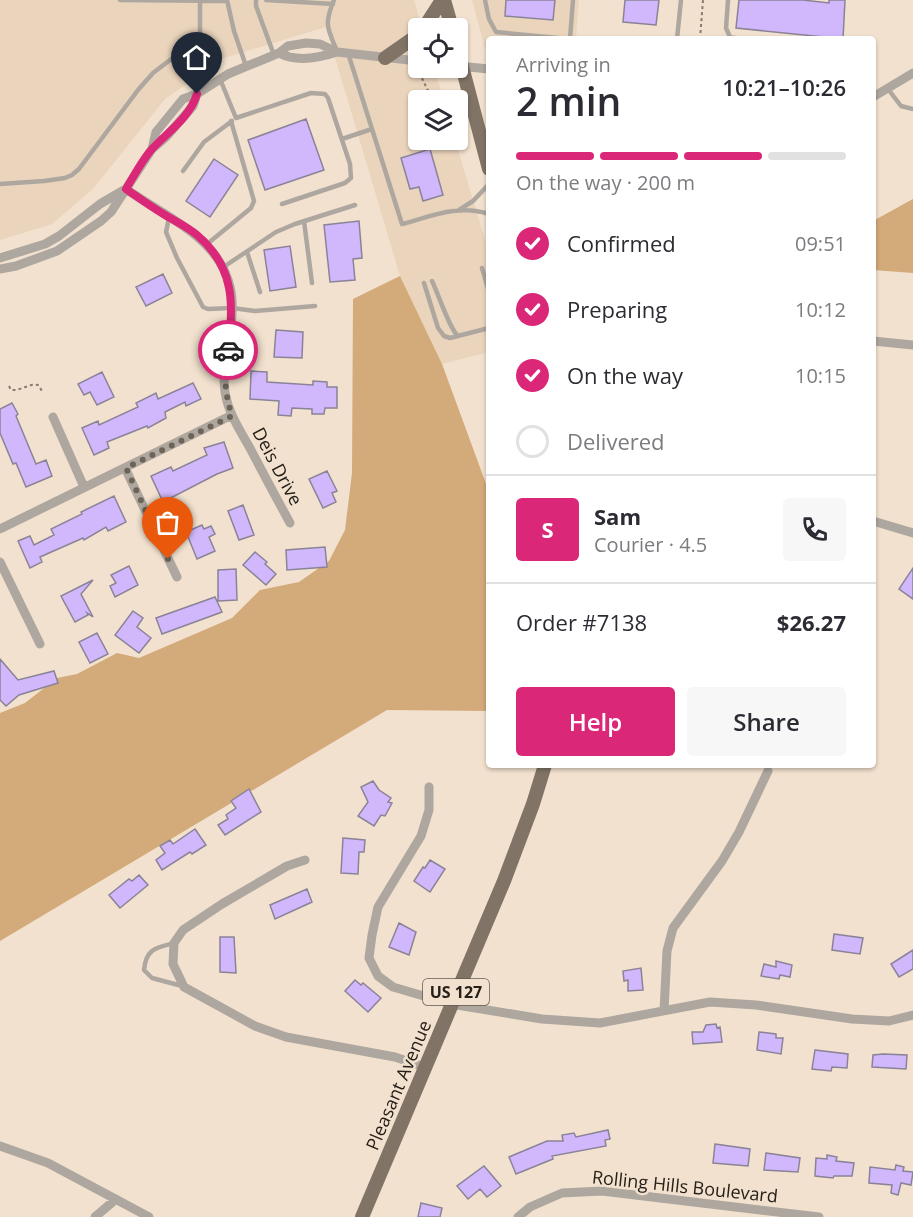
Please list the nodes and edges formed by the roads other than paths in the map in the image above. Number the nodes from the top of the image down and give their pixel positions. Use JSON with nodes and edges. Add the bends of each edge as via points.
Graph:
{"nodes":[{"id":1,"x":120,"y":0,"type":"edge"},
{"id":2,"x":200,"y":0,"type":"edge"},
{"id":3,"x":227,"y":0,"type":"edge"},
{"id":4,"x":256,"y":0,"type":"edge"},
{"id":5,"x":266,"y":0,"type":"edge"},
{"id":6,"x":443,"y":0,"type":"edge"},
{"id":7,"x":485,"y":0,"type":"edge"},
{"id":8,"x":573,"y":0,"type":"edge"},
{"id":9,"x":681,"y":0,"type":"edge"},
{"id":10,"x":728,"y":0,"type":"edge"},
{"id":11,"x":333,"y":2,"type":"edge"},
{"id":12,"x":431,"y":18,"type":"edge"},
{"id":13,"x":449,"y":18,"type":"edge"},
{"id":14,"x":537,"y":36,"type":"edge"},
{"id":15,"x":569,"y":36,"type":"edge"},
{"id":16,"x":677,"y":36,"type":"edge"},
{"id":17,"x":730,"y":36,"type":"edge"},
{"id":18,"x":408,"y":41,"type":"edge"},
{"id":19,"x":337,"y":52,"type":"junction"},
{"id":20,"x":348,"y":53,"type":"junction"},
{"id":21,"x":277,"y":54,"type":"junction"},
{"id":22,"x":385,"y":58,"type":"junction"},
{"id":23,"x":408,"y":61,"type":"edge"},
{"id":24,"x":246,"y":66,"type":"junction"},
{"id":25,"x":468,"y":67,"type":"edge"},
{"id":26,"x":486,"y":69,"type":"edge"},
{"id":27,"x":913,"y":73,"type":"edge"},
{"id":28,"x":462,"y":78,"type":"edge"},
{"id":29,"x":220,"y":79,"type":"junction"},
{"id":30,"x":888,"y":89,"type":"junction"},
{"id":31,"x":876,"y":95,"type":"edge"},
{"id":32,"x":913,"y":109,"type":"edge"},
{"id":33,"x":236,"y":118,"type":"junction"},
{"id":34,"x":231,"y":121,"type":"junction"},
{"id":35,"x":372,"y":129,"type":"junction"},
{"id":36,"x":342,"y":139,"type":"junction"},
{"id":37,"x":486,"y":159,"type":"edge"},
{"id":38,"x":183,"y":171,"type":"dead end"},
{"id":39,"x":0,"y":184,"type":"edge"},
{"id":40,"x":486,"y":187,"type":"edge"},
{"id":41,"x":126,"y":189,"type":"junction"},
{"id":42,"x":282,"y":204,"type":"dead end"},
{"id":43,"x":355,"y":205,"type":"dead end"},
{"id":44,"x":459,"y":210,"type":"junction"},
{"id":45,"x":486,"y":213,"type":"edge"},
{"id":46,"x":169,"y":218,"type":"junction"},
{"id":47,"x":304,"y":221,"type":"junction"},
{"id":48,"x":206,"y":245,"type":"junction"},
{"id":49,"x":247,"y":252,"type":"junction"},
{"id":50,"x":0,"y":258,"type":"edge"},
{"id":51,"x":222,"y":268,"type":"junction"},
{"id":52,"x":482,"y":268,"type":"dead end"},
{"id":53,"x":0,"y":269,"type":"edge"},
{"id":54,"x":432,"y":281,"type":"dead end"},
{"id":55,"x":486,"y":282,"type":"edge"},
{"id":56,"x":312,"y":283,"type":"dead end"},
{"id":57,"x":424,"y":283,"type":"dead end"},
{"id":58,"x":260,"y":292,"type":"dead end"},
{"id":59,"x":315,"y":306,"type":"dead end"},
{"id":60,"x":232,"y":308,"type":"junction"},
{"id":61,"x":486,"y":329,"type":"edge"},
{"id":62,"x":458,"y":336,"type":"junction"},
{"id":63,"x":876,"y":341,"type":"edge"},
{"id":64,"x":913,"y":345,"type":"edge"},
{"id":65,"x":232,"y":416,"type":"junction"},
{"id":66,"x":53,"y":417,"type":"dead end"},
{"id":67,"x":126,"y":468,"type":"junction"},
{"id":68,"x":84,"y":487,"type":"junction"},
{"id":69,"x":876,"y":522,"type":"edge"},
{"id":70,"x":290,"y":523,"type":"dead end"},
{"id":71,"x":0,"y":530,"type":"edge"},
{"id":72,"x":913,"y":533,"type":"edge"},
{"id":73,"x":0,"y":562,"type":"edge"},
{"id":74,"x":177,"y":577,"type":"dead end"},
{"id":75,"x":40,"y":644,"type":"dead end"},
{"id":76,"x":544,"y":768,"type":"edge"},
{"id":77,"x":768,"y":771,"type":"dead end"},
{"id":78,"x":429,"y":787,"type":"dead end"},
{"id":79,"x":305,"y":860,"type":"dead end"},
{"id":80,"x":174,"y":943,"type":"junction"},
{"id":81,"x":184,"y":987,"type":"junction"},
{"id":82,"x":451,"y":1004,"type":"junction"},
{"id":83,"x":664,"y":1011,"type":"junction"},
{"id":84,"x":913,"y":1015,"type":"edge"},
{"id":85,"x":424,"y":1067,"type":"junction"},
{"id":86,"x":0,"y":1146,"type":"edge"},
{"id":87,"x":116,"y":1199,"type":"junction"},
{"id":88,"x":95,"y":1217,"type":"edge"},
{"id":89,"x":149,"y":1217,"type":"edge"},
{"id":90,"x":362,"y":1217,"type":"edge"},
{"id":91,"x":518,"y":1217,"type":"edge"},
{"id":92,"x":819,"y":1217,"type":"edge"}],
"edges":[{"from":1,"to":2,"type":"lane"},
{"from":2,"to":3,"type":"lane"},
{"from":2,"to":39,"type":"lane","via":[[200,37],[153,73],[79,169],[64,178]]},
{"from":3,"to":24,"type":"lane"},
{"from":4,"to":21,"type":"lane"},
{"from":5,"to":11,"type":"lane"},
{"from":6,"to":12,"type":"main road"},
{"from":6,"to":13,"type":"main road"},
{"from":7,"to":14,"type":"lane","via":[[495,32]]},
{"from":8,"to":15,"type":"lane"},
{"from":9,"to":16,"type":"lane"},
{"from":10,"to":17,"type":"lane","via":[[726,28]]},
{"from":11,"to":19,"type":"lane","via":[[327,27]]},
{"from":18,"to":22,"type":"main road"},
{"from":19,"to":20,"type":"street"},
{"from":19,"to":21,"type":"street","via":[[306,43],[288,46]]},
{"from":20,"to":22,"type":"street"},
{"from":20,"to":35,"type":"lane"},
{"from":21,"to":24,"type":"street"},
{"from":22,"to":23,"type":"street"},
{"from":24,"to":29,"type":"street"},
{"from":25,"to":26,"type":"street"},
{"from":27,"to":30,"type":"street"},
{"from":28,"to":37,"type":"main road"},
{"from":29,"to":33,"type":"lane"},
{"from":29,"to":41,"type":"street","via":[[183,99],[156,132],[152,149]]},
{"from":30,"to":31,"type":"street"},
{"from":30,"to":32,"type":"lane","via":[[901,106]]},
{"from":33,"to":34,"type":"lane"},
{"from":33,"to":36,"type":"lane","via":[[311,93],[325,94]]},
{"from":34,"to":38,"type":"lane","via":[[204,141]]},
{"from":34,"to":48,"type":"lane","via":[[254,201],[251,208]]},
{"from":35,"to":36,"type":"lane"},
{"from":35,"to":44,"type":"lane","via":[[402,224]]},
{"from":36,"to":42,"type":"lane","via":[[351,178]]},
{"from":40,"to":44,"type":"lane"},
{"from":41,"to":46,"type":"street","name":"Deis Drive"},
{"from":41,"to":50,"type":"street","via":[[59,236]]},
{"from":41,"to":53,"type":"street","via":[[111,212],[57,251]]},
{"from":43,"to":47,"type":"lane"},
{"from":44,"to":45,"type":"lane"},
{"from":46,"to":48,"type":"street","name":"Deis Drive"},
{"from":46,"to":60,"type":"lane","via":[[166,232],[203,306]]},
{"from":47,"to":49,"type":"lane","via":[[276,232]]},
{"from":47,"to":56,"type":"lane"},
{"from":48,"to":51,"type":"street","name":"Deis Drive"},
{"from":49,"to":51,"type":"lane"},
{"from":49,"to":58,"type":"lane"},
{"from":51,"to":60,"type":"street","name":"Deis Drive","via":[[229,281]]},
{"from":52,"to":55,"type":"lane"},
{"from":54,"to":62,"type":"lane"},
{"from":57,"to":62,"type":"lane","via":[[438,328],[444,336]]},
{"from":59,"to":60,"type":"lane","via":[[255,311]]},
{"from":60,"to":65,"type":"street","name":"Deis Drive","via":[[224,373]]},
{"from":61,"to":62,"type":"lane"},
{"from":63,"to":64,"type":"street"},
{"from":65,"to":67,"type":"street"},
{"from":65,"to":70,"type":"street","name":"Deis Drive"},
{"from":66,"to":68,"type":"street"},
{"from":67,"to":68,"type":"street"},
{"from":67,"to":74,"type":"street"},
{"from":68,"to":71,"type":"street"},
{"from":69,"to":72,"type":"street"},
{"from":73,"to":75,"type":"street"},
{"from":76,"to":82,"type":"main road","name":"Pleasant Avenue","number":"US 127","via":[[520,839]]},
{"from":77,"to":83,"type":"street","via":[[740,832],[673,928],[667,951]]},
{"from":78,"to":82,"type":"street","via":[[429,810],[421,836],[378,907],[369,958],[378,976],[393,987]]},
{"from":79,"to":80,"type":"street","via":[[287,866],[222,904],[183,930]]},
{"from":80,"to":81,"type":"street","via":[[173,964]]},
{"from":80,"to":81,"type":"lane","via":[[154,948],[145,958],[144,970],[152,978]]},
{"from":81,"to":85,"type":"street","via":[[255,1026],[286,1037],[395,1057]]},
{"from":82,"to":83,"type":"street","via":[[542,1019],[600,1023]]},
{"from":82,"to":85,"type":"main road","name":"Pleasant Avenue","number":"US 127"},
{"from":83,"to":84,"type":"street","via":[[710,1002],[852,1019],[890,1021]]},
{"from":85,"to":90,"type":"main road","name":"Pleasant Avenue","number":"US 127"},
{"from":86,"to":87,"type":"street","via":[[48,1163]]},
{"from":87,"to":88,"type":"street"},
{"from":87,"to":89,"type":"street"},
{"from":91,"to":92,"type":"street","name":"Rolling Hills Boulevard","via":[[530,1207],[562,1193],[602,1191]]}]}
